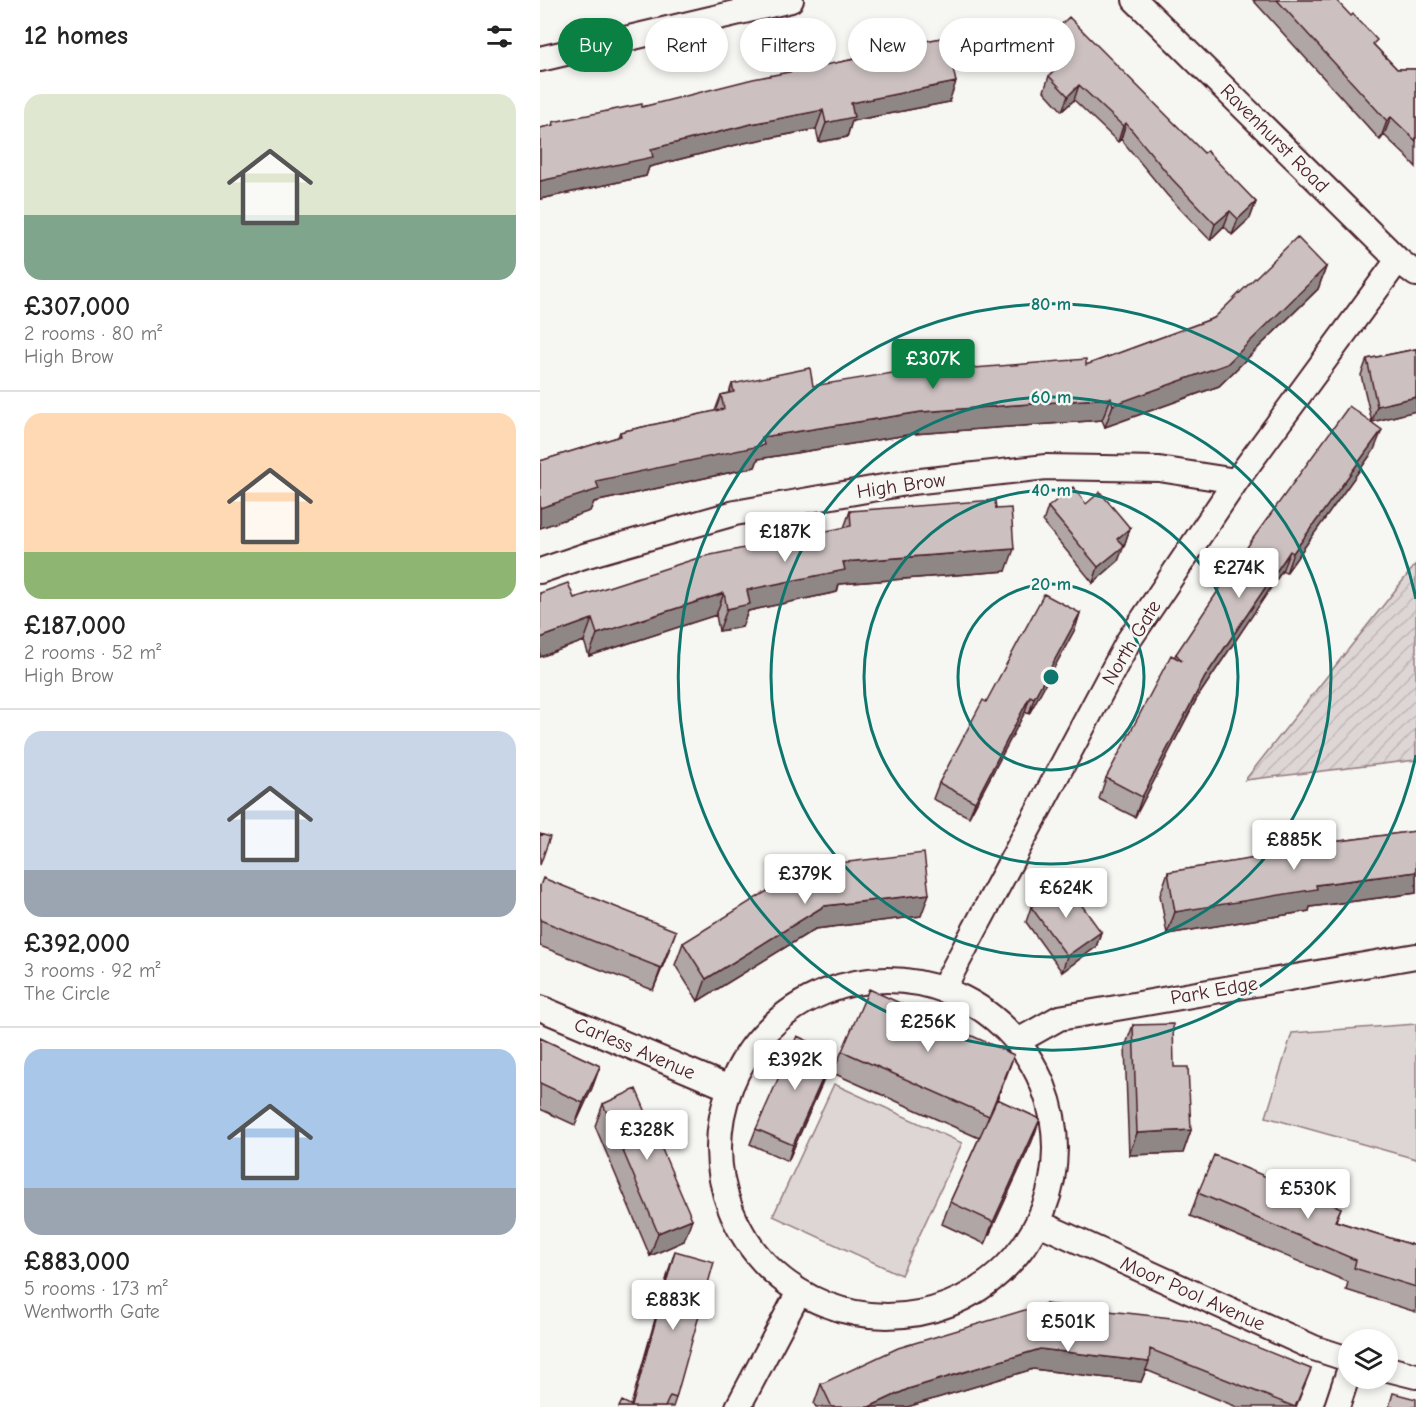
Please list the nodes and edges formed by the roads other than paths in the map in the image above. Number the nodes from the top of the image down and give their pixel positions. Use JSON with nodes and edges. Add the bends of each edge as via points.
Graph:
{"nodes":[{"id":1,"x":791,"y":0,"type":"edge"},
{"id":2,"x":1135,"y":0,"type":"edge"},
{"id":3,"x":540,"y":59,"type":"edge"},
{"id":4,"x":1407,"y":267,"type":"edge"},
{"id":5,"x":1236,"y":481,"type":"junction"},
{"id":6,"x":540,"y":571,"type":"edge"},
{"id":7,"x":1416,"y":956,"type":"edge"},
{"id":8,"x":944,"y":989,"type":"junction"},
{"id":9,"x":540,"y":1008,"type":"edge"},
{"id":10,"x":1018,"y":1041,"type":"junction"},
{"id":11,"x":729,"y":1088,"type":"junction"},
{"id":12,"x":1039,"y":1223,"type":"junction"},
{"id":13,"x":799,"y":1292,"type":"junction"},
{"id":14,"x":1338,"y":1356,"type":"edge"},
{"id":15,"x":1398,"y":1372,"type":"edge"},
{"id":16,"x":1416,"y":1376,"type":"edge"},
{"id":17,"x":1343,"y":1389,"type":"edge"},
{"id":18,"x":738,"y":1407,"type":"edge"},
{"id":19,"x":1337,"y":1407,"type":"edge"}],
"edges":[{"from":1,"to":3,"type":"street"},
{"from":2,"to":4,"type":"street","name":"Ravenhurst Road"},
{"from":4,"to":5,"type":"street","name":"North Gate"},
{"from":5,"to":6,"type":"street","name":"High Brow","via":[[1159,469],[1046,467],[912,482],[735,513]]},
{"from":5,"to":8,"type":"street","name":"North Gate","via":[[1129,640]]},
{"from":7,"to":10,"type":"street","name":"Park Edge","via":[[1059,1018]]},
{"from":8,"to":10,"type":"street","via":[[984,1009]]},
{"from":8,"to":11,"type":"street","via":[[892,979],[841,986],[794,1007],[755,1043]]},
{"from":9,"to":11,"type":"street","name":"Carless Avenue"},
{"from":10,"to":12,"type":"street","via":[[1043,1082],[1056,1129],[1054,1177]]},
{"from":11,"to":13,"type":"street","via":[[719,1133],[720,1168],[736,1224],[763,1262]]},
{"from":12,"to":13,"type":"street","via":[[1006,1269],[961,1300],[907,1316],[851,1313]]},
{"from":12,"to":14,"type":"street","name":"Moor Pool Avenue"},
{"from":13,"to":18,"type":"street"},
{"from":15,"to":16,"type":"street"},
{"from":17,"to":19,"type":"street"}]}
